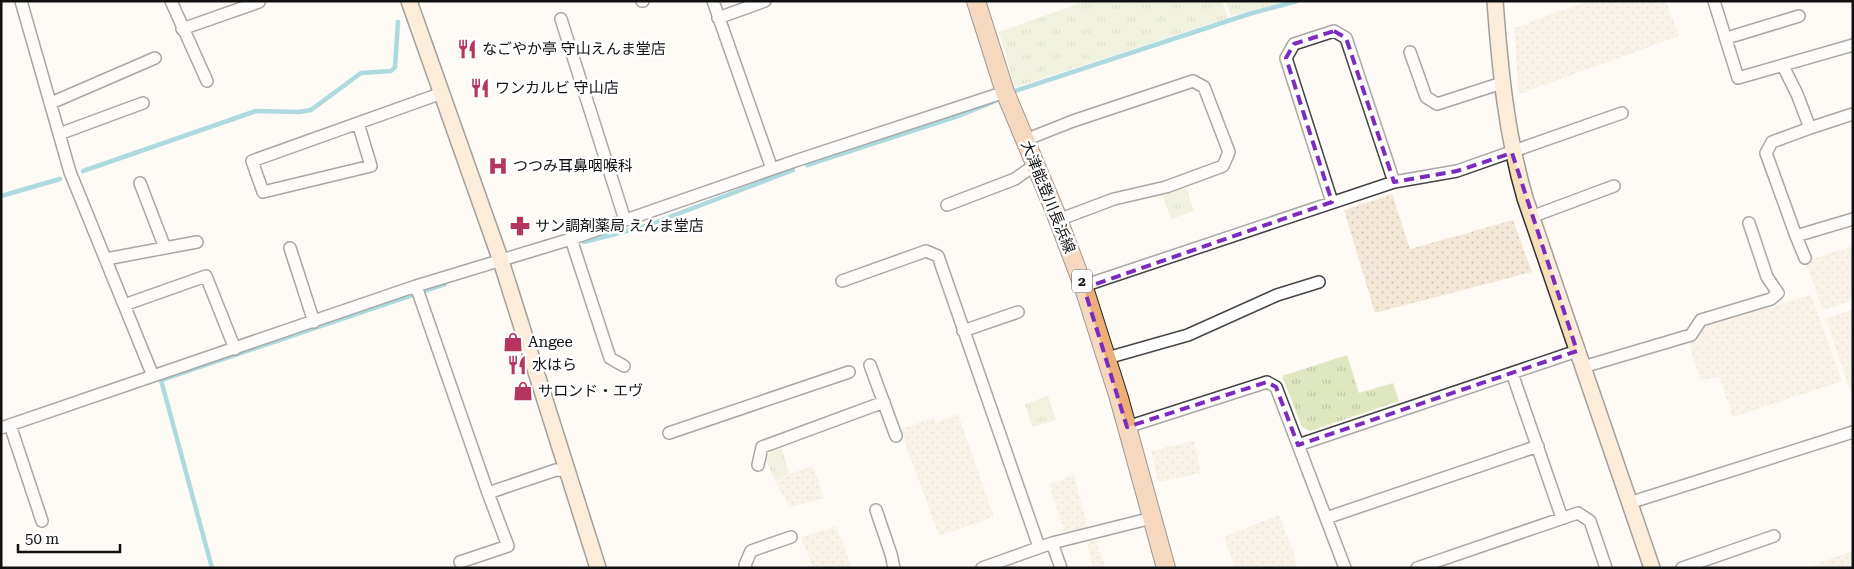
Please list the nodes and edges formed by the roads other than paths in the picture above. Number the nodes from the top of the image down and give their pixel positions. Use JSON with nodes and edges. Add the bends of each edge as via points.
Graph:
{"nodes":[{"id":1,"x":21,"y":1,"type":"edge"},
{"id":2,"x":171,"y":1,"type":"edge"},
{"id":3,"x":713,"y":1,"type":"edge"},
{"id":4,"x":765,"y":1,"type":"edge"},
{"id":5,"x":976,"y":1,"type":"edge"},
{"id":6,"x":1495,"y":1,"type":"edge"},
{"id":7,"x":1714,"y":1,"type":"edge"},
{"id":8,"x":259,"y":2,"type":"edge"},
{"id":9,"x":411,"y":6,"type":"edge"},
{"id":10,"x":1798,"y":16,"type":"dead end"},
{"id":11,"x":718,"y":18,"type":"junction"},
{"id":12,"x":561,"y":19,"type":"dead end"},
{"id":13,"x":182,"y":29,"type":"junction"},
{"id":14,"x":1726,"y":38,"type":"junction"},
{"id":15,"x":1853,"y":45,"type":"edge"},
{"id":16,"x":1410,"y":52,"type":"dead end"},
{"id":17,"x":155,"y":58,"type":"dead end"},
{"id":18,"x":1783,"y":66,"type":"junction"},
{"id":19,"x":207,"y":81,"type":"dead end"},
{"id":20,"x":1502,"y":83,"type":"junction"},
{"id":21,"x":1004,"y":92,"type":"junction"},
{"id":22,"x":442,"y":93,"type":"junction"},
{"id":23,"x":50,"y":103,"type":"junction"},
{"id":24,"x":143,"y":103,"type":"dead end"},
{"id":25,"x":1622,"y":113,"type":"dead end"},
{"id":26,"x":1853,"y":114,"type":"edge"},
{"id":27,"x":358,"y":123,"type":"junction"},
{"id":28,"x":1810,"y":128,"type":"junction"},
{"id":29,"x":59,"y":134,"type":"junction"},
{"id":30,"x":1025,"y":140,"type":"junction"},
{"id":31,"x":1512,"y":153,"type":"junction"},
{"id":32,"x":1036,"y":164,"type":"junction"},
{"id":33,"x":772,"y":169,"type":"junction"},
{"id":34,"x":1394,"y":182,"type":"junction"},
{"id":35,"x":140,"y":183,"type":"dead end"},
{"id":36,"x":1614,"y":186,"type":"dead end"},
{"id":37,"x":1332,"y":202,"type":"junction"},
{"id":38,"x":947,"y":205,"type":"dead end"},
{"id":39,"x":1531,"y":217,"type":"junction"},
{"id":40,"x":1853,"y":219,"type":"edge"},
{"id":41,"x":625,"y":220,"type":"junction"},
{"id":42,"x":1058,"y":220,"type":"junction"},
{"id":43,"x":1749,"y":223,"type":"dead end"},
{"id":44,"x":1796,"y":236,"type":"junction"},
{"id":45,"x":571,"y":239,"type":"junction"},
{"id":46,"x":197,"y":242,"type":"dead end"},
{"id":47,"x":165,"y":248,"type":"junction"},
{"id":48,"x":290,"y":248,"type":"dead end"},
{"id":49,"x":1804,"y":258,"type":"dead end"},
{"id":50,"x":106,"y":259,"type":"junction"},
{"id":51,"x":501,"y":261,"type":"junction"},
{"id":52,"x":842,"y":281,"type":"dead end"},
{"id":53,"x":1319,"y":282,"type":"dead end"},
{"id":54,"x":1084,"y":288,"type":"junction"},
{"id":55,"x":418,"y":291,"type":"junction"},
{"id":56,"x":124,"y":305,"type":"junction"},
{"id":57,"x":1018,"y":312,"type":"dead end"},
{"id":58,"x":314,"y":322,"type":"junction"},
{"id":59,"x":963,"y":331,"type":"junction"},
{"id":60,"x":235,"y":349,"type":"junction"},
{"id":61,"x":1577,"y":350,"type":"junction"},
{"id":62,"x":1107,"y":358,"type":"junction"},
{"id":63,"x":870,"y":365,"type":"dead end"},
{"id":64,"x":624,"y":366,"type":"dead end"},
{"id":65,"x":1583,"y":367,"type":"junction"},
{"id":66,"x":849,"y":372,"type":"dead end"},
{"id":67,"x":1512,"y":372,"type":"junction"},
{"id":68,"x":153,"y":376,"type":"junction"},
{"id":69,"x":884,"y":402,"type":"junction"},
{"id":70,"x":6,"y":427,"type":"edge"},
{"id":71,"x":1127,"y":428,"type":"junction"},
{"id":72,"x":669,"y":432,"type":"dead end"},
{"id":73,"x":1853,"y":432,"type":"edge"},
{"id":74,"x":896,"y":436,"type":"dead end"},
{"id":75,"x":1298,"y":445,"type":"junction"},
{"id":76,"x":1538,"y":446,"type":"junction"},
{"id":77,"x":758,"y":466,"type":"dead end"},
{"id":78,"x":568,"y":471,"type":"junction"},
{"id":79,"x":488,"y":493,"type":"junction"},
{"id":80,"x":1629,"y":503,"type":"junction"},
{"id":81,"x":876,"y":510,"type":"dead end"},
{"id":82,"x":1152,"y":518,"type":"junction"},
{"id":83,"x":1326,"y":518,"type":"junction"},
{"id":84,"x":1562,"y":518,"type":"junction"},
{"id":85,"x":42,"y":520,"type":"dead end"},
{"id":86,"x":1774,"y":536,"type":"dead end"},
{"id":87,"x":791,"y":537,"type":"dead end"},
{"id":88,"x":1052,"y":543,"type":"junction"},
{"id":89,"x":1039,"y":547,"type":"junction"},
{"id":90,"x":460,"y":562,"type":"dead end"},
{"id":91,"x":598,"y":568,"type":"edge"},
{"id":92,"x":746,"y":568,"type":"edge"},
{"id":93,"x":894,"y":568,"type":"edge"},
{"id":94,"x":982,"y":568,"type":"edge"},
{"id":95,"x":1060,"y":568,"type":"edge"},
{"id":96,"x":1166,"y":568,"type":"edge"},
{"id":97,"x":1345,"y":568,"type":"edge"},
{"id":98,"x":1417,"y":568,"type":"edge"},
{"id":99,"x":1606,"y":568,"type":"edge"},
{"id":100,"x":1652,"y":568,"type":"edge"},
{"id":101,"x":1682,"y":568,"type":"edge"}],
"edges":[{"from":1,"to":23,"type":"street"},
{"from":2,"to":13,"type":"street"},
{"from":3,"to":11,"type":"street"},
{"from":4,"to":11,"type":"street"},
{"from":5,"to":21,"type":"main road","name":"大津能登川長浜線","number":"2"},
{"from":6,"to":20,"type":"street"},
{"from":7,"to":14,"type":"street"},
{"from":8,"to":13,"type":"street"},
{"from":9,"to":22,"type":"street"},
{"from":10,"to":14,"type":"street"},
{"from":11,"to":33,"type":"street"},
{"from":12,"to":41,"type":"street"},
{"from":13,"to":19,"type":"street"},
{"from":14,"to":18,"type":"street","via":[[1738,78]]},
{"from":15,"to":18,"type":"street"},
{"from":16,"to":20,"type":"street","via":[[1426,97],[1437,104]]},
{"from":17,"to":23,"type":"street"},
{"from":18,"to":28,"type":"street","via":[[1798,94]]},
{"from":20,"to":31,"type":"street"},
{"from":21,"to":30,"type":"main road","name":"大津能登川長浜線","number":"2"},
{"from":21,"to":33,"type":"street"},
{"from":22,"to":27,"type":"street"},
{"from":22,"to":51,"type":"street"},
{"from":23,"to":29,"type":"street"},
{"from":24,"to":29,"type":"street"},
{"from":25,"to":31,"type":"street"},
{"from":26,"to":28,"type":"street"},
{"from":27,"to":27,"type":"street","via":[[252,161],[263,192],[371,166]]},
{"from":28,"to":44,"type":"street","via":[[1772,142],[1766,153]]},
{"from":29,"to":50,"type":"street","via":[[70,172]]},
{"from":30,"to":32,"type":"main road","name":"大津能登川長浜線","number":"2"},
{"from":30,"to":42,"type":"street","via":[[1193,81],[1204,87],[1229,152],[1223,166],[1166,187],[1114,199]]},
{"from":31,"to":34,"type":"street","via":[[1457,171]]},
{"from":31,"to":39,"type":"street"},
{"from":32,"to":38,"type":"street","via":[[1015,179]]},
{"from":32,"to":42,"type":"main road","name":"大津能登川長浜線","number":"2"},
{"from":33,"to":41,"type":"street"},
{"from":34,"to":37,"type":"street"},
{"from":34,"to":37,"type":"street","via":[[1346,38],[1334,31],[1294,44],[1286,58]]},
{"from":35,"to":47,"type":"street"},
{"from":36,"to":39,"type":"street"},
{"from":37,"to":54,"type":"street"},
{"from":39,"to":61,"type":"street"},
{"from":40,"to":44,"type":"street"},
{"from":41,"to":45,"type":"street"},
{"from":42,"to":54,"type":"main road","name":"大津能登川長浜線","number":"2"},
{"from":43,"to":65,"type":"street","via":[[1767,277],[1778,293],[1771,299],[1701,320],[1691,335]]},
{"from":44,"to":49,"type":"street"},
{"from":45,"to":51,"type":"street"},
{"from":45,"to":64,"type":"street","via":[[610,358]]},
{"from":46,"to":47,"type":"street"},
{"from":47,"to":50,"type":"street"},
{"from":48,"to":58,"type":"street"},
{"from":50,"to":56,"type":"street"},
{"from":51,"to":55,"type":"street"},
{"from":51,"to":78,"type":"street"},
{"from":52,"to":59,"type":"street","via":[[926,251],[938,256]]},
{"from":53,"to":62,"type":"street","via":[[1277,296],[1188,335]]},
{"from":54,"to":62,"type":"main road","name":"大津能登川長浜線","number":"2"},
{"from":55,"to":58,"type":"street"},
{"from":55,"to":79,"type":"street"},
{"from":56,"to":60,"type":"street","via":[[206,276]]},
{"from":56,"to":68,"type":"street"},
{"from":57,"to":59,"type":"street"},
{"from":58,"to":60,"type":"street"},
{"from":59,"to":89,"type":"street"},
{"from":60,"to":68,"type":"street"},
{"from":61,"to":65,"type":"street"},
{"from":61,"to":67,"type":"street"},
{"from":62,"to":71,"type":"main road","name":"大津能登川長浜線","number":"2"},
{"from":63,"to":69,"type":"street"},
{"from":65,"to":80,"type":"street"},
{"from":66,"to":72,"type":"street"},
{"from":67,"to":75,"type":"street"},
{"from":67,"to":76,"type":"street"},
{"from":68,"to":70,"type":"street"},
{"from":69,"to":74,"type":"street"},
{"from":69,"to":77,"type":"street","via":[[762,447]]},
{"from":70,"to":85,"type":"street"},
{"from":71,"to":75,"type":"street","via":[[1267,382],[1276,387]]},
{"from":71,"to":82,"type":"main road","name":"大津能登川長浜線","number":"2"},
{"from":73,"to":80,"type":"street"},
{"from":75,"to":83,"type":"street"},
{"from":76,"to":83,"type":"street"},
{"from":76,"to":84,"type":"street"},
{"from":78,"to":79,"type":"street","via":[[556,470]]},
{"from":78,"to":91,"type":"street"},
{"from":79,"to":90,"type":"street","via":[[508,546]]},
{"from":80,"to":100,"type":"street"},
{"from":81,"to":93,"type":"street"},
{"from":82,"to":88,"type":"street"},
{"from":82,"to":96,"type":"main road","name":"大津能登川長浜線","number":"2"},
{"from":83,"to":97,"type":"street"},
{"from":84,"to":98,"type":"street"},
{"from":84,"to":99,"type":"street","via":[[1578,513],[1590,520]]},
{"from":86,"to":101,"type":"street"},
{"from":87,"to":92,"type":"street","via":[[751,551]]},
{"from":88,"to":89,"type":"street"},
{"from":88,"to":95,"type":"street"},
{"from":89,"to":94,"type":"street"}]}
